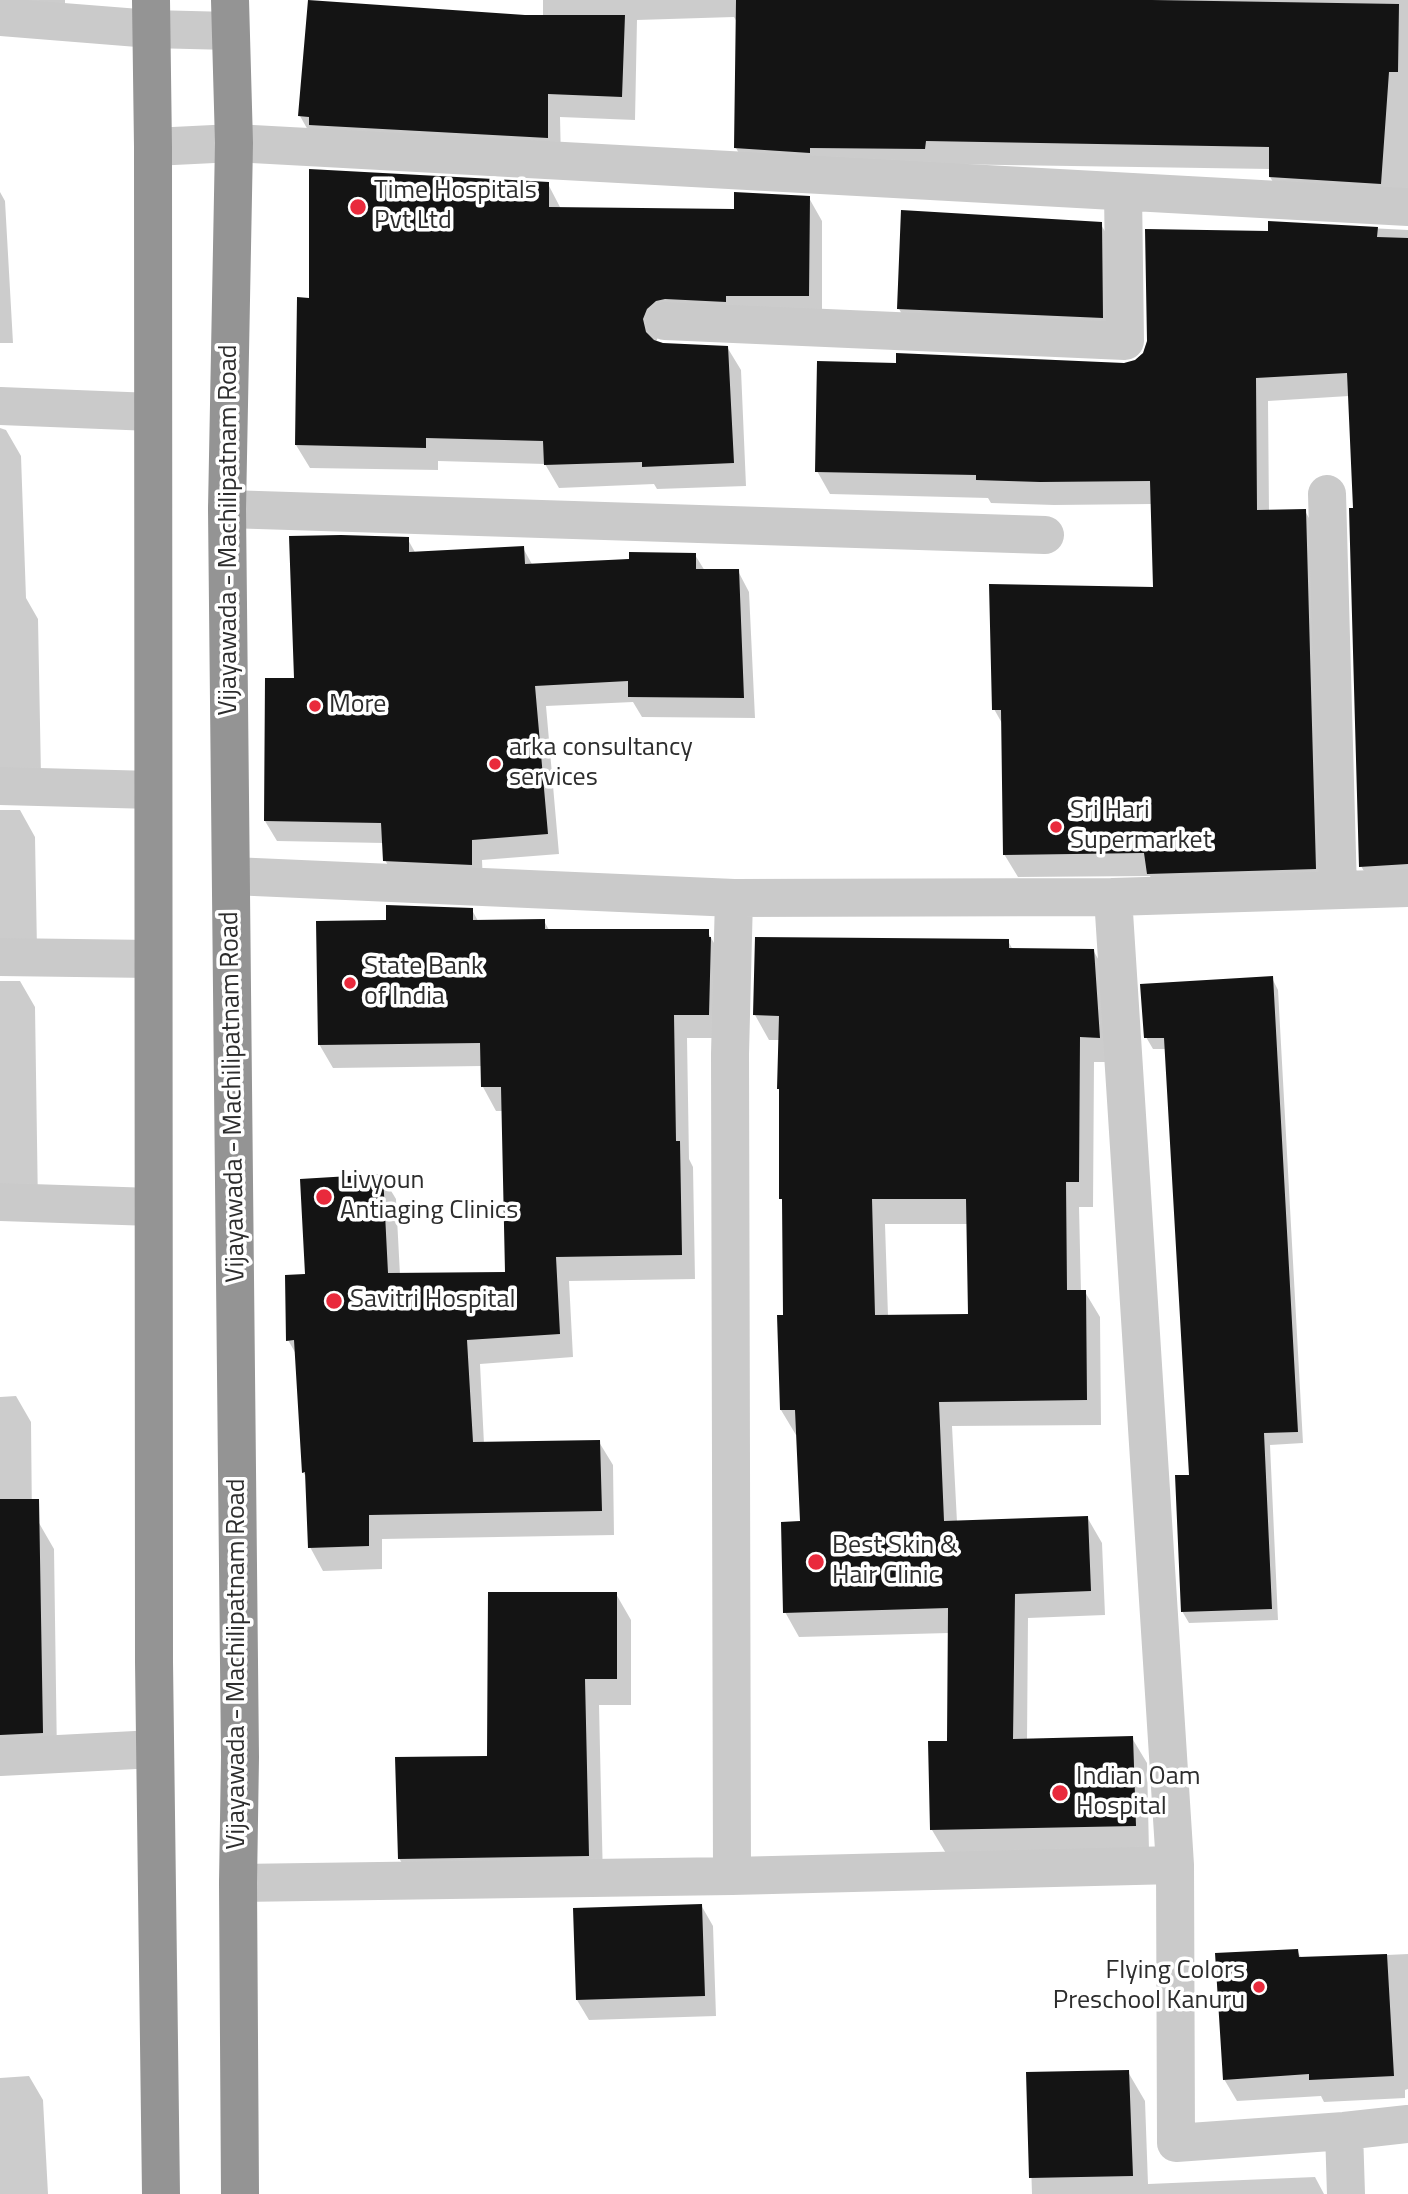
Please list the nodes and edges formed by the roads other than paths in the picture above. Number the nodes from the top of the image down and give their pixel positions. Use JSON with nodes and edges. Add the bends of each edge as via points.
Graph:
{"nodes":[{"id":1,"x":151,"y":15,"type":"edge"},
{"id":2,"x":230,"y":15,"type":"edge"},
{"id":3,"x":0,"y":17,"type":"edge"},
{"id":4,"x":234,"y":143,"type":"junction"},
{"id":5,"x":153,"y":147,"type":"junction"},
{"id":6,"x":1123,"y":192,"type":"junction"},
{"id":7,"x":1408,"y":207,"type":"edge"},
{"id":8,"x":665,"y":321,"type":"dead end"},
{"id":9,"x":0,"y":407,"type":"edge"},
{"id":10,"x":152,"y":412,"type":"junction"},
{"id":11,"x":1327,"y":494,"type":"dead end"},
{"id":12,"x":227,"y":509,"type":"junction"},
{"id":13,"x":1045,"y":535,"type":"dead end"},
{"id":14,"x":0,"y":786,"type":"edge"},
{"id":15,"x":153,"y":790,"type":"junction"},
{"id":16,"x":232,"y":876,"type":"junction"},
{"id":17,"x":1408,"y":888,"type":"edge"},
{"id":18,"x":1338,"y":890,"type":"junction"},
{"id":19,"x":1113,"y":897,"type":"junction"},
{"id":20,"x":734,"y":898,"type":"junction"},
{"id":21,"x":0,"y":957,"type":"edge"},
{"id":22,"x":152,"y":959,"type":"junction"},
{"id":23,"x":0,"y":1202,"type":"edge"},
{"id":24,"x":153,"y":1207,"type":"junction"},
{"id":25,"x":155,"y":1749,"type":"junction"},
{"id":26,"x":0,"y":1757,"type":"edge"},
{"id":27,"x":1175,"y":1865,"type":"junction"},
{"id":28,"x":732,"y":1876,"type":"junction"},
{"id":29,"x":238,"y":1883,"type":"junction"},
{"id":30,"x":1408,"y":2124,"type":"edge"},
{"id":31,"x":1344,"y":2131,"type":"junction"},
{"id":32,"x":161,"y":2194,"type":"edge"},
{"id":33,"x":240,"y":2194,"type":"edge"},
{"id":34,"x":1346,"y":2194,"type":"edge"}],
"edges":[{"from":1,"to":2,"type":"street"},
{"from":1,"to":3,"type":"street"},
{"from":1,"to":5,"type":"highway"},
{"from":2,"to":4,"type":"highway","name":"Vijayawada - Machilipatnam Road"},
{"from":4,"to":5,"type":"street"},
{"from":4,"to":6,"type":"street"},
{"from":4,"to":12,"type":"highway","name":"Vijayawada - Machilipatnam Road"},
{"from":5,"to":10,"type":"highway"},
{"from":6,"to":7,"type":"street"},
{"from":6,"to":8,"type":"street","via":[[1125,341]]},
{"from":9,"to":10,"type":"street"},
{"from":10,"to":15,"type":"highway"},
{"from":11,"to":18,"type":"street"},
{"from":12,"to":13,"type":"street"},
{"from":12,"to":16,"type":"highway","name":"Vijayawada - Machilipatnam Road"},
{"from":14,"to":15,"type":"street"},
{"from":15,"to":22,"type":"highway"},
{"from":16,"to":20,"type":"street"},
{"from":16,"to":29,"type":"highway","name":"Vijayawada - Machilipatnam Road"},
{"from":17,"to":18,"type":"street"},
{"from":18,"to":19,"type":"street"},
{"from":19,"to":20,"type":"street"},
{"from":19,"to":27,"type":"street"},
{"from":20,"to":28,"type":"street","via":[[730,1054]]},
{"from":21,"to":22,"type":"street"},
{"from":22,"to":24,"type":"highway"},
{"from":23,"to":24,"type":"street"},
{"from":24,"to":25,"type":"highway"},
{"from":25,"to":26,"type":"street"},
{"from":25,"to":32,"type":"highway"},
{"from":27,"to":28,"type":"street"},
{"from":27,"to":31,"type":"street","via":[[1176,2143]]},
{"from":28,"to":29,"type":"street"},
{"from":29,"to":33,"type":"highway","name":"Vijayawada - Machilipatnam Road"},
{"from":30,"to":31,"type":"street"},
{"from":31,"to":34,"type":"street"}]}
